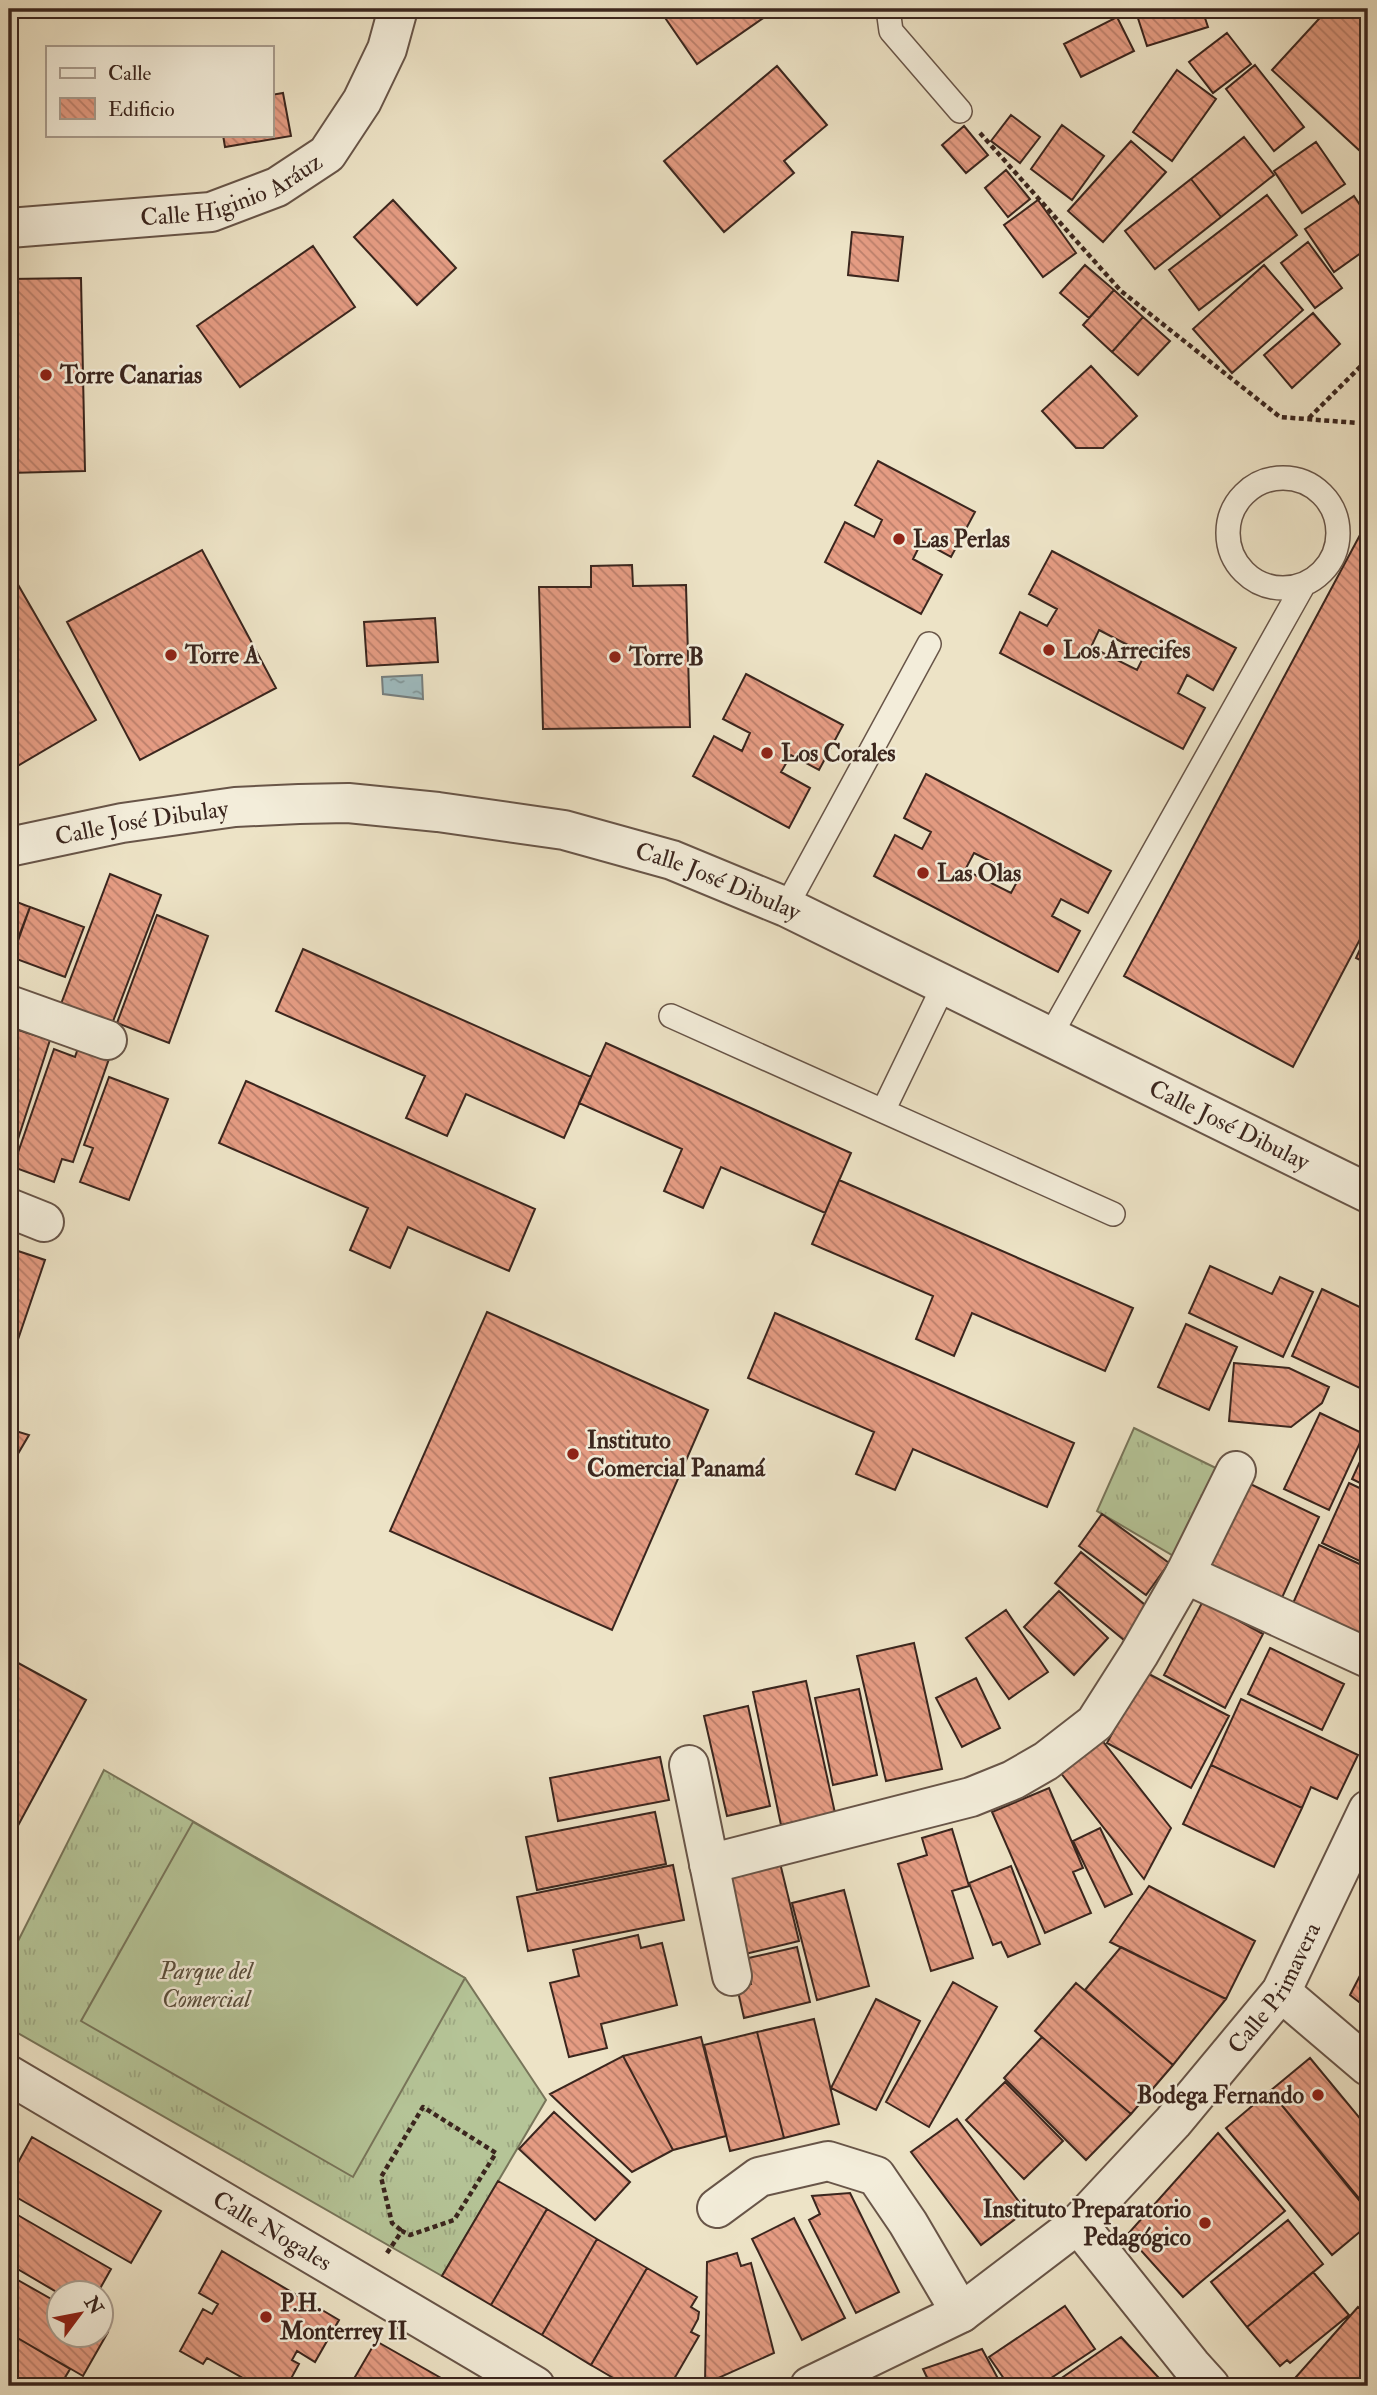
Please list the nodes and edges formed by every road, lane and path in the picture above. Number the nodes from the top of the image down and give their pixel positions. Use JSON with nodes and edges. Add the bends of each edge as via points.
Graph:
{"nodes":[{"id":1,"x":398,"y":9,"type":"edge"},
{"id":2,"x":888,"y":9,"type":"edge"},
{"id":3,"x":960,"y":111,"type":"joint"},
{"id":4,"x":9,"y":228,"type":"edge"},
{"id":5,"x":1365,"y":362,"type":"dead end"},
{"id":6,"x":1308,"y":419,"type":"junction"},
{"id":7,"x":1359,"y":423,"type":"dead end"},
{"id":8,"x":1304,"y":584,"type":"junction"},
{"id":9,"x":1266,"y":586,"type":"junction"},
{"id":10,"x":1277,"y":634,"type":"junction"},
{"id":11,"x":929,"y":644,"type":"dead end"},
{"id":12,"x":9,"y":847,"type":"edge"},
{"id":13,"x":786,"y":907,"type":"junction"},
{"id":14,"x":944,"y":985,"type":"junction"},
{"id":15,"x":9,"y":1005,"type":"edge"},
{"id":16,"x":670,"y":1016,"type":"dead end"},
{"id":17,"x":1049,"y":1038,"type":"junction"},
{"id":18,"x":107,"y":1040,"type":"dead end"},
{"id":19,"x":883,"y":1111,"type":"junction"},
{"id":20,"x":1368,"y":1193,"type":"edge"},
{"id":21,"x":9,"y":1208,"type":"edge"},
{"id":22,"x":1113,"y":1214,"type":"dead end"},
{"id":23,"x":44,"y":1222,"type":"dead end"},
{"id":24,"x":1236,"y":1471,"type":"dead end"},
{"id":25,"x":1185,"y":1574,"type":"junction"},
{"id":26,"x":1368,"y":1658,"type":"edge"},
{"id":27,"x":688,"y":1765,"type":"dead end"},
{"id":28,"x":1368,"y":1810,"type":"edge"},
{"id":29,"x":709,"y":1864,"type":"junction"},
{"id":30,"x":732,"y":1976,"type":"dead end"},
{"id":31,"x":1281,"y":1992,"type":"junction"},
{"id":32,"x":1368,"y":2066,"type":"edge"},
{"id":33,"x":9,"y":2077,"type":"edge"},
{"id":34,"x":718,"y":2208,"type":"dead end"},
{"id":35,"x":1078,"y":2224,"type":"junction"},
{"id":36,"x":402,"y":2231,"type":"junction"},
{"id":37,"x":387,"y":2254,"type":"dead end"},
{"id":38,"x":961,"y":2313,"type":"junction"},
{"id":39,"x":535,"y":2386,"type":"edge"},
{"id":40,"x":810,"y":2386,"type":"edge"},
{"id":41,"x":1210,"y":2386,"type":"edge"}],
"edges":[{"from":1,"to":4,"type":"street","name":"Calle Higinio Aráuz","via":[[387,49],[362,101],[327,154],[277,187],[211,212]]},
{"from":2,"to":3,"type":"lane","via":[[891,31]]},
{"from":3,"to":6,"type":"path","via":[[1121,291],[1280,417]]},
{"from":5,"to":6,"type":"path"},
{"from":6,"to":7,"type":"path"},
{"from":8,"to":9,"type":"lane"},
{"from":8,"to":9,"type":"lane","via":[[1332,559],[1338,541],[1337,522],[1318,489],[1285,477],[1253,486],[1231,512],[1228,529],[1237,563],[1249,577]]},
{"from":8,"to":10,"type":"lane"},
{"from":9,"to":10,"type":"lane","via":[[1275,604]]},
{"from":10,"to":17,"type":"lane"},
{"from":11,"to":13,"type":"lane"},
{"from":12,"to":13,"type":"street","name":"Calle José Dibulay","via":[[122,823],[235,807],[348,803],[564,830],[672,860]]},
{"from":13,"to":14,"type":"street","name":"Calle José Dibulay"},
{"from":14,"to":17,"type":"street","name":"Calle José Dibulay"},
{"from":14,"to":19,"type":"lane"},
{"from":15,"to":18,"type":"street"},
{"from":16,"to":19,"type":"lane"},
{"from":17,"to":20,"type":"street","name":"Calle José Dibulay"},
{"from":19,"to":22,"type":"lane"},
{"from":21,"to":23,"type":"street"},
{"from":24,"to":25,"type":"street"},
{"from":25,"to":26,"type":"street"},
{"from":25,"to":29,"type":"street","via":[[1095,1723],[1046,1761],[971,1797]]},
{"from":27,"to":29,"type":"street"},
{"from":28,"to":31,"type":"street","name":"Calle Primavera"},
{"from":29,"to":30,"type":"street"},
{"from":31,"to":32,"type":"street"},
{"from":31,"to":35,"type":"street","name":"Calle Primavera","via":[[1173,2122]]},
{"from":33,"to":39,"type":"street","name":"Calle Nogales"},
{"from":34,"to":38,"type":"street","via":[[759,2177],[828,2161],[876,2176]]},
{"from":35,"to":38,"type":"street","name":"Calle Primavera"},
{"from":35,"to":41,"type":"street"},
{"from":36,"to":36,"type":"path","via":[[410,2235],[454,2220],[496,2153],[423,2107],[381,2177],[392,2223]]},
{"from":36,"to":37,"type":"path"},
{"from":38,"to":40,"type":"street","name":"Calle Primavera"}]}
